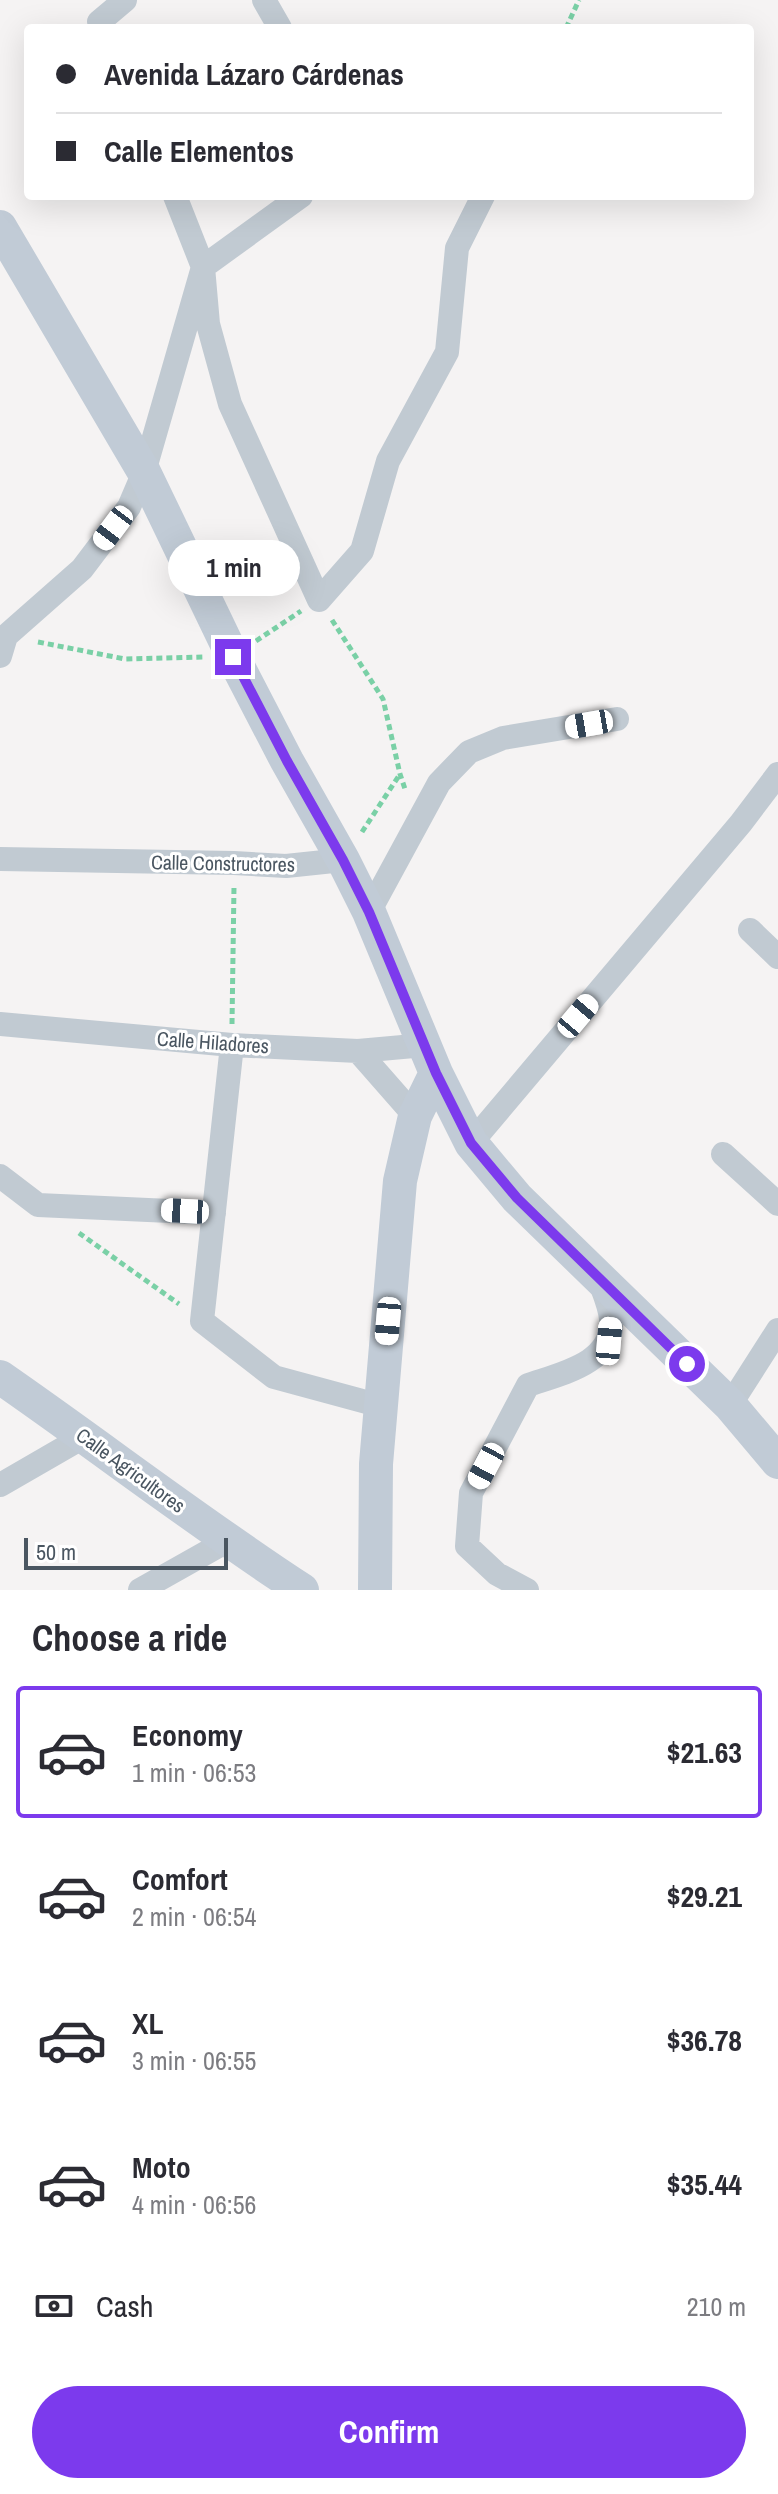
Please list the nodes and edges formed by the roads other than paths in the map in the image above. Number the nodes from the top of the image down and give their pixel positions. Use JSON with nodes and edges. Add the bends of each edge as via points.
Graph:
{"nodes":[{"id":1,"x":125,"y":0,"type":"edge"},
{"id":2,"x":264,"y":0,"type":"edge"},
{"id":3,"x":97,"y":17,"type":"edge"},
{"id":4,"x":278,"y":24,"type":"edge"},
{"id":5,"x":177,"y":200,"type":"edge"},
{"id":6,"x":288,"y":200,"type":"edge"},
{"id":7,"x":481,"y":200,"type":"edge"},
{"id":8,"x":0,"y":227,"type":"edge"},
{"id":9,"x":203,"y":267,"type":"junction"},
{"id":10,"x":144,"y":472,"type":"junction"},
{"id":11,"x":2,"y":638,"type":"edge"},
{"id":12,"x":617,"y":719,"type":"dead end"},
{"id":13,"x":778,"y":774,"type":"edge"},
{"id":14,"x":0,"y":859,"type":"edge"},
{"id":15,"x":343,"y":860,"type":"junction"},
{"id":16,"x":369,"y":912,"type":"junction"},
{"id":17,"x":750,"y":930,"type":"dead end"},
{"id":18,"x":778,"y":957,"type":"edge"},
{"id":19,"x":0,"y":1024,"type":"edge"},
{"id":20,"x":232,"y":1045,"type":"junction"},
{"id":21,"x":358,"y":1051,"type":"junction"},
{"id":22,"x":431,"y":1059,"type":"junction"},
{"id":23,"x":415,"y":1116,"type":"junction"},
{"id":24,"x":471,"y":1143,"type":"junction"},
{"id":25,"x":723,"y":1154,"type":"dead end"},
{"id":26,"x":0,"y":1176,"type":"edge"},
{"id":27,"x":778,"y":1204,"type":"edge"},
{"id":28,"x":214,"y":1213,"type":"junction"},
{"id":29,"x":599,"y":1276,"type":"junction"},
{"id":30,"x":778,"y":1330,"type":"edge"},
{"id":31,"x":0,"y":1377,"type":"edge"},
{"id":32,"x":730,"y":1405,"type":"junction"},
{"id":33,"x":381,"y":1406,"type":"junction"},
{"id":34,"x":85,"y":1436,"type":"junction"},
{"id":35,"x":778,"y":1462,"type":"edge"},
{"id":36,"x":0,"y":1485,"type":"edge"},
{"id":37,"x":227,"y":1541,"type":"junction"},
{"id":38,"x":140,"y":1590,"type":"edge"},
{"id":39,"x":302,"y":1590,"type":"edge"},
{"id":40,"x":375,"y":1590,"type":"edge"},
{"id":41,"x":527,"y":1590,"type":"edge"}],
"edges":[{"from":1,"to":3,"type":"street"},
{"from":2,"to":4,"type":"street"},
{"from":5,"to":9,"type":"street"},
{"from":6,"to":9,"type":"street"},
{"from":7,"to":9,"type":"street","via":[[457,248],[447,352],[388,461],[362,551],[319,600],[230,404],[208,324]]},
{"from":8,"to":10,"type":"street"},
{"from":9,"to":10,"type":"street"},
{"from":10,"to":11,"type":"street","via":[[129,507],[82,569]]},
{"from":10,"to":15,"type":"street","via":[[233,657]]},
{"from":12,"to":16,"type":"street","via":[[503,738],[469,752],[439,783]]},
{"from":13,"to":24,"type":"street"},
{"from":14,"to":15,"type":"street","name":"Calle Constructores","via":[[286,866]]},
{"from":15,"to":16,"type":"street"},
{"from":16,"to":22,"type":"street"},
{"from":17,"to":18,"type":"street"},
{"from":19,"to":20,"type":"street","name":"Calle Hiladores"},
{"from":20,"to":21,"type":"street","name":"Calle Hiladores"},
{"from":20,"to":28,"type":"street"},
{"from":21,"to":22,"type":"street","name":"Calle Hiladores"},
{"from":21,"to":23,"type":"street"},
{"from":22,"to":23,"type":"street"},
{"from":22,"to":24,"type":"street"},
{"from":23,"to":33,"type":"street","via":[[400,1181]]},
{"from":24,"to":29,"type":"street","via":[[517,1198]]},
{"from":25,"to":27,"type":"street"},
{"from":26,"to":28,"type":"street","via":[[38,1205]]},
{"from":28,"to":33,"type":"street","via":[[202,1321],[274,1377]]},
{"from":29,"to":32,"type":"street"},
{"from":29,"to":41,"type":"street","via":[[611,1318],[609,1341],[595,1358],[528,1385],[471,1493],[467,1546],[497,1574]]},
{"from":30,"to":32,"type":"street"},
{"from":31,"to":34,"type":"street","name":"Calle Agricultores"},
{"from":32,"to":35,"type":"street"},
{"from":33,"to":40,"type":"street"},
{"from":34,"to":36,"type":"street"},
{"from":34,"to":37,"type":"street","name":"Calle Agricultores"},
{"from":37,"to":38,"type":"street"},
{"from":37,"to":39,"type":"street","name":"Calle Agricultores"}]}
